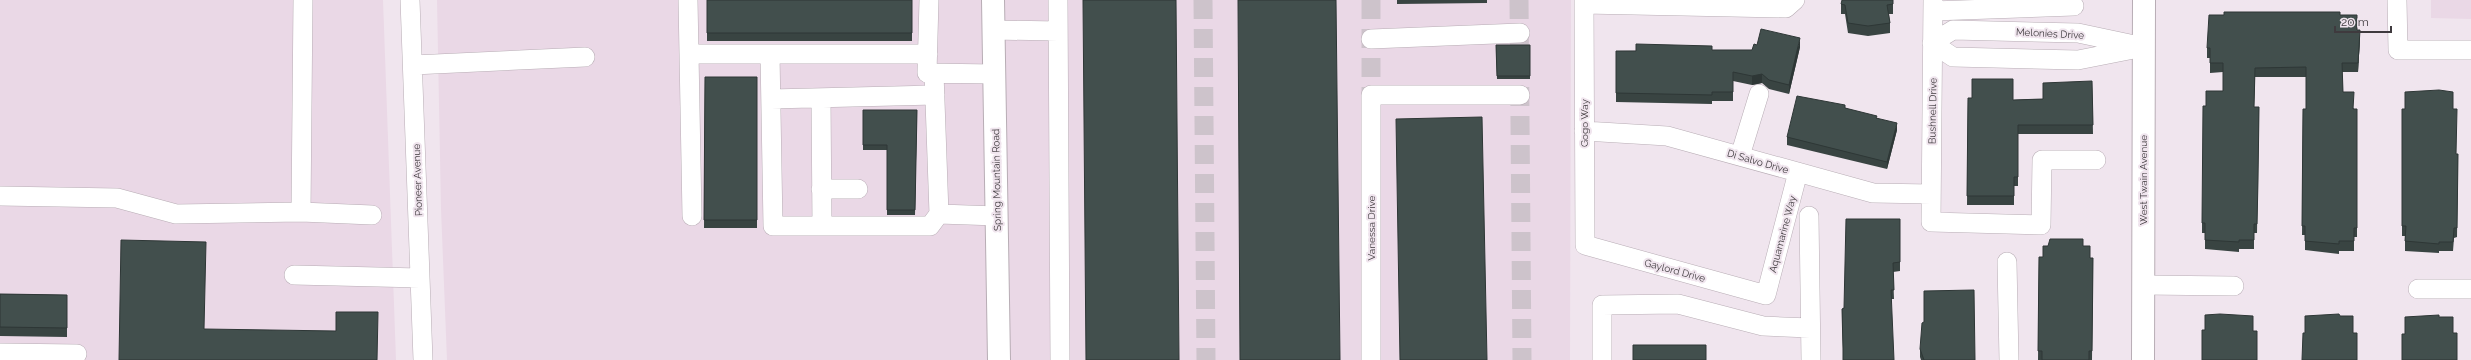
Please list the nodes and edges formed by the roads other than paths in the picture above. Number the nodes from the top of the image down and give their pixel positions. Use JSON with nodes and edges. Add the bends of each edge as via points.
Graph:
{"nodes":[{"id":1,"x":303,"y":0,"type":"edge"},
{"id":2,"x":410,"y":0,"type":"edge"},
{"id":3,"x":688,"y":0,"type":"edge"},
{"id":4,"x":929,"y":0,"type":"edge"},
{"id":5,"x":993,"y":0,"type":"edge"},
{"id":6,"x":1058,"y":0,"type":"edge"},
{"id":7,"x":2144,"y":0,"type":"edge"},
{"id":8,"x":2397,"y":0,"type":"edge"},
{"id":9,"x":1584,"y":2,"type":"edge"},
{"id":10,"x":1790,"y":4,"type":"edge"},
{"id":11,"x":1933,"y":5,"type":"edge"},
{"id":12,"x":2074,"y":6,"type":"dead end"},
{"id":13,"x":993,"y":30,"type":"junction"},
{"id":14,"x":1058,"y":31,"type":"junction"},
{"id":15,"x":1520,"y":33,"type":"dead end"},
{"id":16,"x":2078,"y":33,"type":"junction"},
{"id":17,"x":1371,"y":39,"type":"dead end"},
{"id":18,"x":1932,"y":43,"type":"junction"},
{"id":19,"x":2144,"y":47,"type":"junction"},
{"id":20,"x":2471,"y":50,"type":"edge"},
{"id":21,"x":689,"y":54,"type":"junction"},
{"id":22,"x":770,"y":54,"type":"junction"},
{"id":23,"x":928,"y":54,"type":"junction"},
{"id":24,"x":585,"y":57,"type":"dead end"},
{"id":25,"x":2078,"y":60,"type":"junction"},
{"id":26,"x":413,"y":65,"type":"junction"},
{"id":27,"x":934,"y":73,"type":"junction"},
{"id":28,"x":994,"y":74,"type":"junction"},
{"id":29,"x":1759,"y":94,"type":"dead end"},
{"id":30,"x":935,"y":95,"type":"junction"},
{"id":31,"x":1520,"y":95,"type":"dead end"},
{"id":32,"x":821,"y":98,"type":"junction"},
{"id":33,"x":771,"y":99,"type":"junction"},
{"id":34,"x":1584,"y":131,"type":"junction"},
{"id":35,"x":1740,"y":156,"type":"junction"},
{"id":36,"x":2096,"y":160,"type":"dead end"},
{"id":37,"x":1798,"y":172,"type":"junction"},
{"id":38,"x":858,"y":188,"type":"dead end"},
{"id":39,"x":821,"y":189,"type":"junction"},
{"id":40,"x":1931,"y":194,"type":"junction"},
{"id":41,"x":0,"y":196,"type":"edge"},
{"id":42,"x":301,"y":212,"type":"junction"},
{"id":43,"x":372,"y":214,"type":"dead end"},
{"id":44,"x":939,"y":214,"type":"junction"},
{"id":45,"x":692,"y":216,"type":"dead end"},
{"id":46,"x":997,"y":216,"type":"junction"},
{"id":47,"x":1809,"y":216,"type":"dead end"},
{"id":48,"x":822,"y":226,"type":"junction"},
{"id":49,"x":1585,"y":245,"type":"joint"},
{"id":50,"x":2008,"y":262,"type":"dead end"},
{"id":51,"x":294,"y":275,"type":"dead end"},
{"id":52,"x":420,"y":278,"type":"junction"},
{"id":53,"x":2143,"y":285,"type":"junction"},
{"id":54,"x":2234,"y":286,"type":"dead end"},
{"id":55,"x":2418,"y":289,"type":"dead end"},
{"id":56,"x":2471,"y":289,"type":"edge"},
{"id":57,"x":1766,"y":295,"type":"joint"},
{"id":58,"x":1810,"y":328,"type":"junction"},
{"id":59,"x":0,"y":353,"type":"edge"},
{"id":60,"x":77,"y":354,"type":"dead end"},
{"id":61,"x":423,"y":360,"type":"edge"},
{"id":62,"x":999,"y":360,"type":"edge"},
{"id":63,"x":1060,"y":360,"type":"edge"},
{"id":64,"x":1371,"y":360,"type":"edge"},
{"id":65,"x":1602,"y":360,"type":"edge"},
{"id":66,"x":1810,"y":360,"type":"edge"},
{"id":67,"x":2009,"y":360,"type":"edge"},
{"id":68,"x":2143,"y":360,"type":"edge"}],
"edges":[{"from":1,"to":42,"type":"street"},
{"from":2,"to":26,"type":"street","name":"Pioneer Avenue"},
{"from":3,"to":21,"type":"street"},
{"from":4,"to":23,"type":"street"},
{"from":5,"to":13,"type":"main road","name":"Spring Mountain Road"},
{"from":6,"to":14,"type":"street"},
{"from":7,"to":19,"type":"main road","name":"West Twain Avenue"},
{"from":8,"to":20,"type":"street","via":[[2398,50]]},
{"from":9,"to":10,"type":"street"},
{"from":9,"to":34,"type":"street","name":"Gogo Way"},
{"from":11,"to":12,"type":"street"},
{"from":11,"to":18,"type":"street","name":"Bushnell Drive"},
{"from":13,"to":14,"type":"street"},
{"from":13,"to":28,"type":"main road","name":"Spring Mountain Road"},
{"from":14,"to":63,"type":"street"},
{"from":15,"to":17,"type":"street"},
{"from":16,"to":18,"type":"street","name":"Melonies Drive","via":[[1953,30]]},
{"from":16,"to":19,"type":"street","name":"Melonies Drive"},
{"from":16,"to":25,"type":"street"},
{"from":18,"to":25,"type":"street","via":[[1953,57]]},
{"from":18,"to":40,"type":"street","name":"Bushnell Drive"},
{"from":19,"to":25,"type":"street"},
{"from":19,"to":53,"type":"main road","name":"West Twain Avenue"},
{"from":21,"to":22,"type":"street"},
{"from":21,"to":45,"type":"street"},
{"from":22,"to":23,"type":"street"},
{"from":22,"to":33,"type":"street"},
{"from":23,"to":27,"type":"street","via":[[927,73]]},
{"from":24,"to":26,"type":"street"},
{"from":26,"to":52,"type":"street","name":"Pioneer Avenue"},
{"from":27,"to":28,"type":"street"},
{"from":27,"to":30,"type":"street"},
{"from":28,"to":46,"type":"main road","name":"Spring Mountain Road"},
{"from":29,"to":35,"type":"street"},
{"from":30,"to":32,"type":"street"},
{"from":30,"to":44,"type":"street"},
{"from":31,"to":64,"type":"street","name":"Vanessa Drive","via":[[1371,95]]},
{"from":32,"to":33,"type":"street"},
{"from":32,"to":39,"type":"street"},
{"from":33,"to":48,"type":"street","via":[[773,226]]},
{"from":34,"to":35,"type":"street","name":"Di Salvo Drive","via":[[1667,136]]},
{"from":34,"to":49,"type":"street","name":"Gogo Way"},
{"from":35,"to":37,"type":"street","name":"Di Salvo Drive"},
{"from":36,"to":40,"type":"street","name":"Bushnell Drive","via":[[2042,160],[2041,225],[1931,222]]},
{"from":37,"to":40,"type":"street","name":"Di Salvo Drive","via":[[1873,194]]},
{"from":37,"to":57,"type":"street","name":"Aquamarine Way"},
{"from":38,"to":39,"type":"street"},
{"from":39,"to":48,"type":"street"},
{"from":41,"to":42,"type":"street","via":[[116,198],[176,214]]},
{"from":42,"to":43,"type":"street"},
{"from":44,"to":46,"type":"street"},
{"from":44,"to":48,"type":"street","via":[[930,226]]},
{"from":46,"to":62,"type":"main road","name":"Spring Mountain Road"},
{"from":47,"to":58,"type":"street"},
{"from":49,"to":57,"type":"street","name":"Gaylord Drive"},
{"from":50,"to":67,"type":"street"},
{"from":51,"to":52,"type":"street"},
{"from":52,"to":61,"type":"street","name":"Pioneer Avenue"},
{"from":53,"to":54,"type":"street"},
{"from":53,"to":68,"type":"main road","name":"West Twain Avenue"},
{"from":55,"to":56,"type":"street"},
{"from":58,"to":65,"type":"street","via":[[1763,326],[1678,304],[1602,305]]},
{"from":58,"to":66,"type":"street"},
{"from":59,"to":60,"type":"street"}]}
